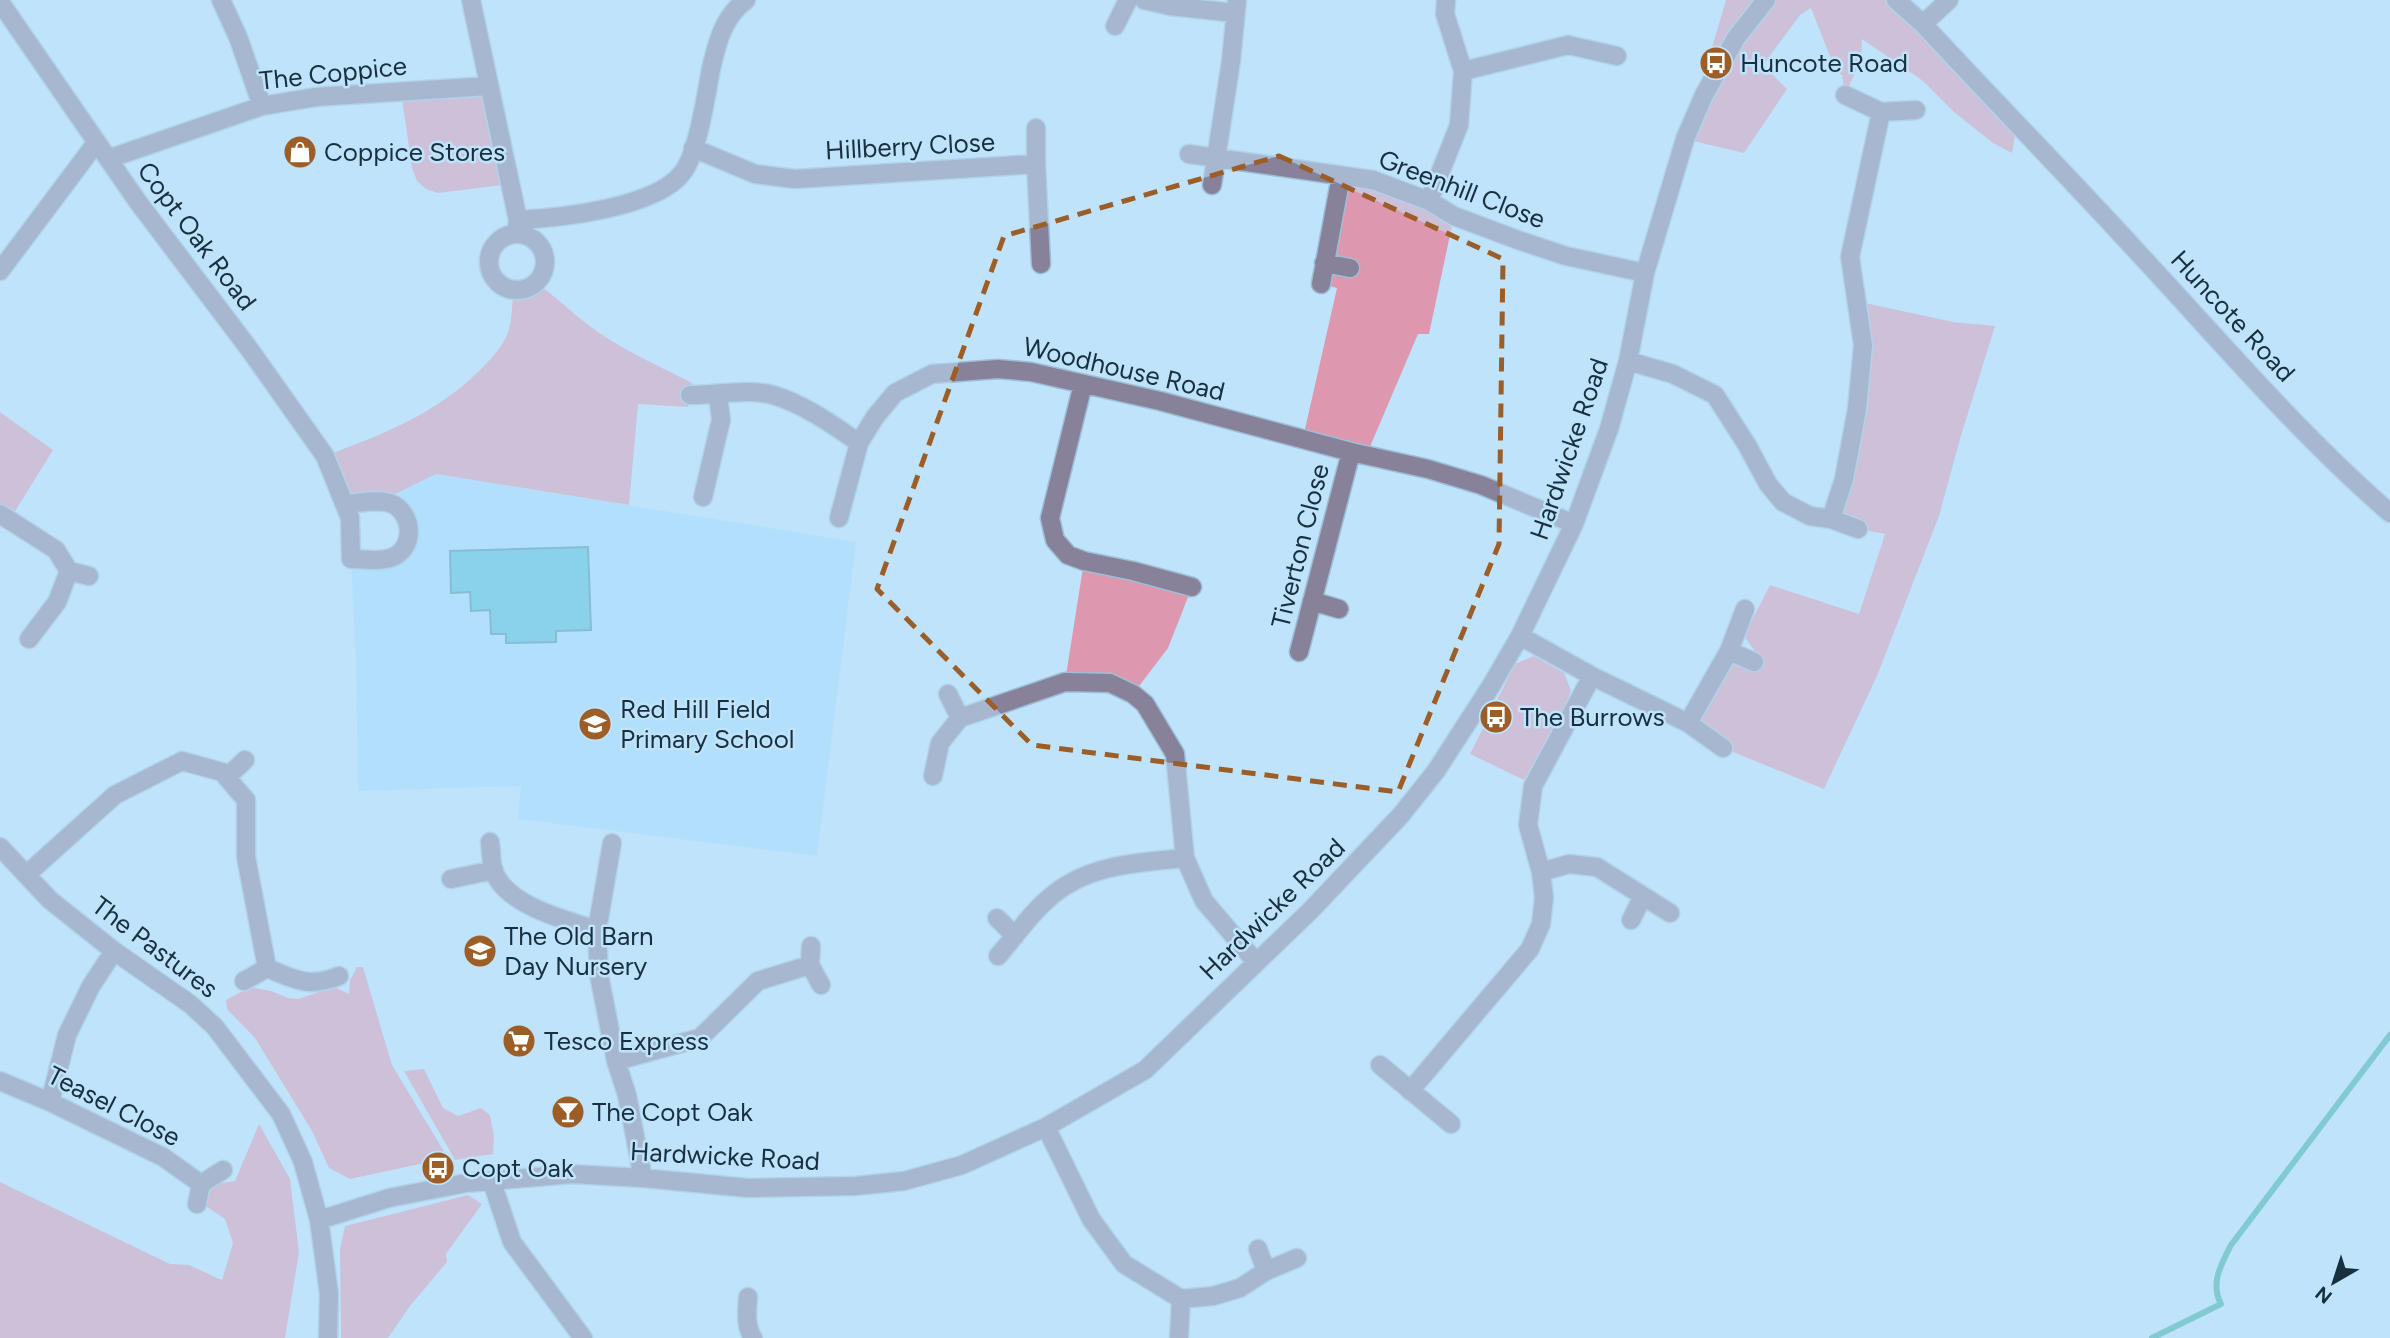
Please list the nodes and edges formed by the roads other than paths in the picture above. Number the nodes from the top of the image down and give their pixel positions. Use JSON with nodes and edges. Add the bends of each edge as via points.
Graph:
{"nodes":[{"id":1,"x":221,"y":0,"type":"edge"},
{"id":2,"x":471,"y":0,"type":"edge"},
{"id":3,"x":746,"y":0,"type":"edge"},
{"id":4,"x":1128,"y":0,"type":"edge"},
{"id":5,"x":1144,"y":0,"type":"edge"},
{"id":6,"x":1446,"y":0,"type":"edge"},
{"id":7,"x":1766,"y":0,"type":"edge"},
{"id":8,"x":1896,"y":0,"type":"edge"},
{"id":9,"x":1950,"y":0,"type":"edge"},
{"id":10,"x":0,"y":2,"type":"edge"},
{"id":11,"x":1236,"y":7,"type":"edge"},
{"id":12,"x":1923,"y":24,"type":"junction"},
{"id":13,"x":1115,"y":26,"type":"dead end"},
{"id":14,"x":1617,"y":56,"type":"dead end"},
{"id":15,"x":1464,"y":71,"type":"junction"},
{"id":16,"x":489,"y":86,"type":"junction"},
{"id":17,"x":1845,"y":95,"type":"dead end"},
{"id":18,"x":262,"y":106,"type":"junction"},
{"id":19,"x":1916,"y":110,"type":"dead end"},
{"id":20,"x":1881,"y":112,"type":"junction"},
{"id":21,"x":1036,"y":128,"type":"dead end"},
{"id":22,"x":96,"y":143,"type":"junction"},
{"id":23,"x":693,"y":148,"type":"junction"},
{"id":24,"x":1189,"y":154,"type":"dead end"},
{"id":25,"x":108,"y":159,"type":"junction"},
{"id":26,"x":1217,"y":159,"type":"junction"},
{"id":27,"x":1036,"y":164,"type":"junction"},
{"id":28,"x":1341,"y":176,"type":"junction"},
{"id":29,"x":1212,"y":186,"type":"dead end"},
{"id":30,"x":1429,"y":201,"type":"junction"},
{"id":31,"x":1324,"y":263,"type":"junction"},
{"id":32,"x":1041,"y":264,"type":"dead end"},
{"id":33,"x":1350,"y":268,"type":"dead end"},
{"id":34,"x":0,"y":271,"type":"edge"},
{"id":35,"x":1646,"y":273,"type":"junction"},
{"id":36,"x":1321,"y":284,"type":"dead end"},
{"id":37,"x":1628,"y":361,"type":"junction"},
{"id":38,"x":1083,"y":384,"type":"junction"},
{"id":39,"x":690,"y":395,"type":"dead end"},
{"id":40,"x":718,"y":395,"type":"junction"},
{"id":41,"x":859,"y":443,"type":"junction"},
{"id":42,"x":1351,"y":452,"type":"junction"},
{"id":43,"x":703,"y":497,"type":"dead end"},
{"id":44,"x":346,"y":504,"type":"dead end"},
{"id":45,"x":0,"y":513,"type":"edge"},
{"id":46,"x":2390,"y":513,"type":"edge"},
{"id":47,"x":839,"y":518,"type":"dead end"},
{"id":48,"x":1831,"y":519,"type":"junction"},
{"id":49,"x":1574,"y":524,"type":"junction"},
{"id":50,"x":1858,"y":529,"type":"dead end"},
{"id":51,"x":69,"y":571,"type":"junction"},
{"id":52,"x":89,"y":576,"type":"dead end"},
{"id":53,"x":1192,"y":587,"type":"dead end"},
{"id":54,"x":1312,"y":601,"type":"junction"},
{"id":55,"x":1339,"y":609,"type":"dead end"},
{"id":56,"x":1745,"y":609,"type":"dead end"},
{"id":57,"x":1520,"y":636,"type":"junction"},
{"id":58,"x":29,"y":639,"type":"dead end"},
{"id":59,"x":1729,"y":651,"type":"junction"},
{"id":60,"x":1300,"y":652,"type":"dead end"},
{"id":61,"x":1754,"y":662,"type":"dead end"},
{"id":62,"x":1591,"y":676,"type":"junction"},
{"id":63,"x":948,"y":694,"type":"dead end"},
{"id":64,"x":960,"y":718,"type":"junction"},
{"id":65,"x":1688,"y":723,"type":"junction"},
{"id":66,"x":1723,"y":748,"type":"dead end"},
{"id":67,"x":245,"y":760,"type":"dead end"},
{"id":68,"x":933,"y":776,"type":"dead end"},
{"id":69,"x":227,"y":777,"type":"junction"},
{"id":70,"x":490,"y":842,"type":"dead end"},
{"id":71,"x":612,"y":843,"type":"dead end"},
{"id":72,"x":0,"y":847,"type":"edge"},
{"id":73,"x":1185,"y":858,"type":"junction"},
{"id":74,"x":494,"y":870,"type":"junction"},
{"id":75,"x":1541,"y":872,"type":"junction"},
{"id":76,"x":26,"y":875,"type":"junction"},
{"id":77,"x":451,"y":879,"type":"dead end"},
{"id":78,"x":1643,"y":897,"type":"junction"},
{"id":79,"x":1670,"y":913,"type":"dead end"},
{"id":80,"x":997,"y":918,"type":"dead end"},
{"id":81,"x":1631,"y":919,"type":"dead end"},
{"id":82,"x":597,"y":930,"type":"junction"},
{"id":83,"x":1015,"y":936,"type":"junction"},
{"id":84,"x":811,"y":946,"type":"dead end"},
{"id":85,"x":114,"y":951,"type":"junction"},
{"id":86,"x":998,"y":956,"type":"dead end"},
{"id":87,"x":1256,"y":962,"type":"junction"},
{"id":88,"x":803,"y":967,"type":"junction"},
{"id":89,"x":267,"y":968,"type":"junction"},
{"id":90,"x":339,"y":976,"type":"dead end"},
{"id":91,"x":244,"y":981,"type":"dead end"},
{"id":92,"x":821,"y":985,"type":"dead end"},
{"id":93,"x":616,"y":1061,"type":"junction"},
{"id":94,"x":1380,"y":1065,"type":"dead end"},
{"id":95,"x":0,"y":1081,"type":"edge"},
{"id":96,"x":1410,"y":1091,"type":"junction"},
{"id":97,"x":50,"y":1102,"type":"junction"},
{"id":98,"x":1451,"y":1124,"type":"dead end"},
{"id":99,"x":1046,"y":1127,"type":"junction"},
{"id":100,"x":223,"y":1170,"type":"dead end"},
{"id":101,"x":643,"y":1178,"type":"junction"},
{"id":102,"x":492,"y":1182,"type":"junction"},
{"id":103,"x":201,"y":1184,"type":"junction"},
{"id":104,"x":197,"y":1203,"type":"dead end"},
{"id":105,"x":319,"y":1220,"type":"junction"},
{"id":106,"x":1258,"y":1249,"type":"dead end"},
{"id":107,"x":1297,"y":1258,"type":"dead end"},
{"id":108,"x":1266,"y":1271,"type":"junction"},
{"id":109,"x":748,"y":1297,"type":"dead end"},
{"id":110,"x":1181,"y":1299,"type":"junction"},
{"id":111,"x":328,"y":1338,"type":"edge"},
{"id":112,"x":583,"y":1338,"type":"edge"},
{"id":113,"x":753,"y":1338,"type":"edge"},
{"id":114,"x":1179,"y":1338,"type":"edge"}],
"edges":[{"from":1,"to":18,"type":"street"},
{"from":2,"to":16,"type":"street"},
{"from":3,"to":23,"type":"street","via":[[734,9],[720,33]]},
{"from":4,"to":13,"type":"street"},
{"from":5,"to":11,"type":"street","via":[[1170,6]]},
{"from":6,"to":15,"type":"street","via":[[1445,14]]},
{"from":7,"to":35,"type":"street","name":"Hardwicke Road","via":[[1736,38],[1700,106],[1677,160]]},
{"from":8,"to":12,"type":"street","name":"Huncote Road"},
{"from":9,"to":12,"type":"street"},
{"from":10,"to":22,"type":"street","name":"Copt Oak Road"},
{"from":11,"to":26,"type":"street"},
{"from":12,"to":46,"type":"street","name":"Huncote Road","via":[[2249,376]]},
{"from":14,"to":15,"type":"street","via":[[1568,45]]},
{"from":15,"to":30,"type":"street","via":[[1459,125]]},
{"from":16,"to":18,"type":"street","name":"The Coppice","via":[[316,97]]},
{"from":16,"to":23,"type":"street","via":[[517,227],[625,204],[667,188],[684,172]]},
{"from":17,"to":20,"type":"street"},
{"from":18,"to":25,"type":"street","name":"The Coppice"},
{"from":19,"to":20,"type":"street"},
{"from":20,"to":48,"type":"street","via":[[1850,257],[1863,345],[1857,409]]},
{"from":21,"to":27,"type":"street"},
{"from":22,"to":25,"type":"street","name":"Copt Oak Road"},
{"from":22,"to":34,"type":"street"},
{"from":23,"to":27,"type":"street","name":"Hillberry Close","via":[[755,174],[795,179]]},
{"from":24,"to":26,"type":"street","name":"Greenhill Close"},
{"from":25,"to":44,"type":"street","name":"Copt Oak Road","via":[[325,456]]},
{"from":26,"to":28,"type":"street","name":"Greenhill Close"},
{"from":26,"to":29,"type":"street"},
{"from":27,"to":32,"type":"street"},
{"from":28,"to":30,"type":"street","name":"Greenhill Close","via":[[1373,180]]},
{"from":28,"to":31,"type":"street"},
{"from":30,"to":35,"type":"street","name":"Greenhill Close","via":[[1454,216],[1566,256]]},
{"from":31,"to":33,"type":"street"},
{"from":31,"to":36,"type":"street"},
{"from":35,"to":37,"type":"street","name":"Hardwicke Road"},
{"from":37,"to":48,"type":"street","via":[[1673,374],[1714,395],[1783,502],[1810,516]]},
{"from":37,"to":49,"type":"street","name":"Hardwicke Road"},
{"from":38,"to":41,"type":"street","name":"Woodhouse Road","via":[[998,369],[932,374],[895,393]]},
{"from":38,"to":42,"type":"street","name":"Woodhouse Road"},
{"from":38,"to":53,"type":"street","via":[[1050,518],[1055,540],[1068,555],[1084,561]]},
{"from":39,"to":40,"type":"street"},
{"from":40,"to":41,"type":"street","via":[[772,395],[827,420]]},
{"from":40,"to":43,"type":"street","via":[[721,420]]},
{"from":41,"to":47,"type":"street","name":"Woodhouse Road"},
{"from":42,"to":49,"type":"street","name":"Woodhouse Road","via":[[1481,485]]},
{"from":42,"to":54,"type":"street","name":"Tiverton Close"},
{"from":45,"to":51,"type":"street","via":[[55,550]]},
{"from":48,"to":50,"type":"street"},
{"from":49,"to":57,"type":"street","name":"Hardwicke Road"},
{"from":51,"to":52,"type":"street"},
{"from":51,"to":58,"type":"street","via":[[57,602]]},
{"from":54,"to":55,"type":"street"},
{"from":54,"to":60,"type":"street","name":"Tiverton Close"},
{"from":56,"to":59,"type":"street"},
{"from":57,"to":62,"type":"street"},
{"from":57,"to":87,"type":"street","name":"Hardwicke Road","via":[[1436,771],[1401,815]]},
{"from":59,"to":61,"type":"street"},
{"from":59,"to":65,"type":"street"},
{"from":62,"to":65,"type":"street"},
{"from":62,"to":75,"type":"street","via":[[1533,786],[1528,825]]},
{"from":63,"to":64,"type":"street"},
{"from":64,"to":68,"type":"street","via":[[940,743]]},
{"from":64,"to":73,"type":"street","via":[[1065,682],[1110,683],[1133,694],[1145,704],[1175,754]]},
{"from":65,"to":66,"type":"street"},
{"from":67,"to":69,"type":"street"},
{"from":69,"to":76,"type":"street","via":[[182,761],[115,795]]},
{"from":69,"to":89,"type":"street","via":[[246,800],[246,856]]},
{"from":70,"to":74,"type":"street"},
{"from":71,"to":82,"type":"street"},
{"from":72,"to":76,"type":"street","name":"The Pastures"},
{"from":73,"to":83,"type":"street","via":[[1109,867],[1085,876],[1048,898]]},
{"from":73,"to":87,"type":"street","via":[[1203,901]]},
{"from":74,"to":77,"type":"street"},
{"from":74,"to":82,"type":"street","via":[[508,891],[543,913]]},
{"from":75,"to":78,"type":"street","via":[[1569,864],[1597,867]]},
{"from":75,"to":96,"type":"street","via":[[1541,924],[1530,950]]},
{"from":76,"to":85,"type":"street","name":"The Pastures"},
{"from":78,"to":79,"type":"street"},
{"from":78,"to":81,"type":"street"},
{"from":80,"to":83,"type":"street"},
{"from":82,"to":93,"type":"street","via":[[598,975]]},
{"from":83,"to":86,"type":"street"},
{"from":84,"to":88,"type":"street"},
{"from":85,"to":97,"type":"street","via":[[67,1035]]},
{"from":85,"to":105,"type":"street","name":"The Pastures","via":[[190,1004],[254,1076],[281,1114],[299,1152]]},
{"from":87,"to":99,"type":"street","name":"Hardwicke Road","via":[[1145,1070]]},
{"from":88,"to":92,"type":"street"},
{"from":88,"to":93,"type":"street","via":[[758,981],[700,1038]]},
{"from":89,"to":90,"type":"street","via":[[320,984]]},
{"from":89,"to":91,"type":"street"},
{"from":93,"to":101,"type":"street"},
{"from":94,"to":96,"type":"street"},
{"from":95,"to":97,"type":"street","name":"Teasel Close"},
{"from":96,"to":98,"type":"street"},
{"from":97,"to":103,"type":"street","name":"Teasel Close","via":[[163,1157]]},
{"from":99,"to":101,"type":"street","name":"Hardwicke Road","via":[[962,1166],[904,1181],[748,1188]]},
{"from":99,"to":110,"type":"street","via":[[1091,1219],[1124,1264]]},
{"from":100,"to":103,"type":"street"},
{"from":101,"to":102,"type":"street","name":"Hardwicke Road","via":[[572,1174]]},
{"from":102,"to":105,"type":"street","name":"Hardwicke Road","via":[[389,1198]]},
{"from":102,"to":112,"type":"street","via":[[513,1241]]},
{"from":103,"to":104,"type":"street"},
{"from":105,"to":111,"type":"street","name":"The Pastures","via":[[329,1294]]},
{"from":106,"to":108,"type":"street"},
{"from":107,"to":108,"type":"street"},
{"from":108,"to":110,"type":"street","via":[[1240,1288]]},
{"from":109,"to":113,"type":"street","via":[[747,1319]]},
{"from":110,"to":114,"type":"street"}]}
